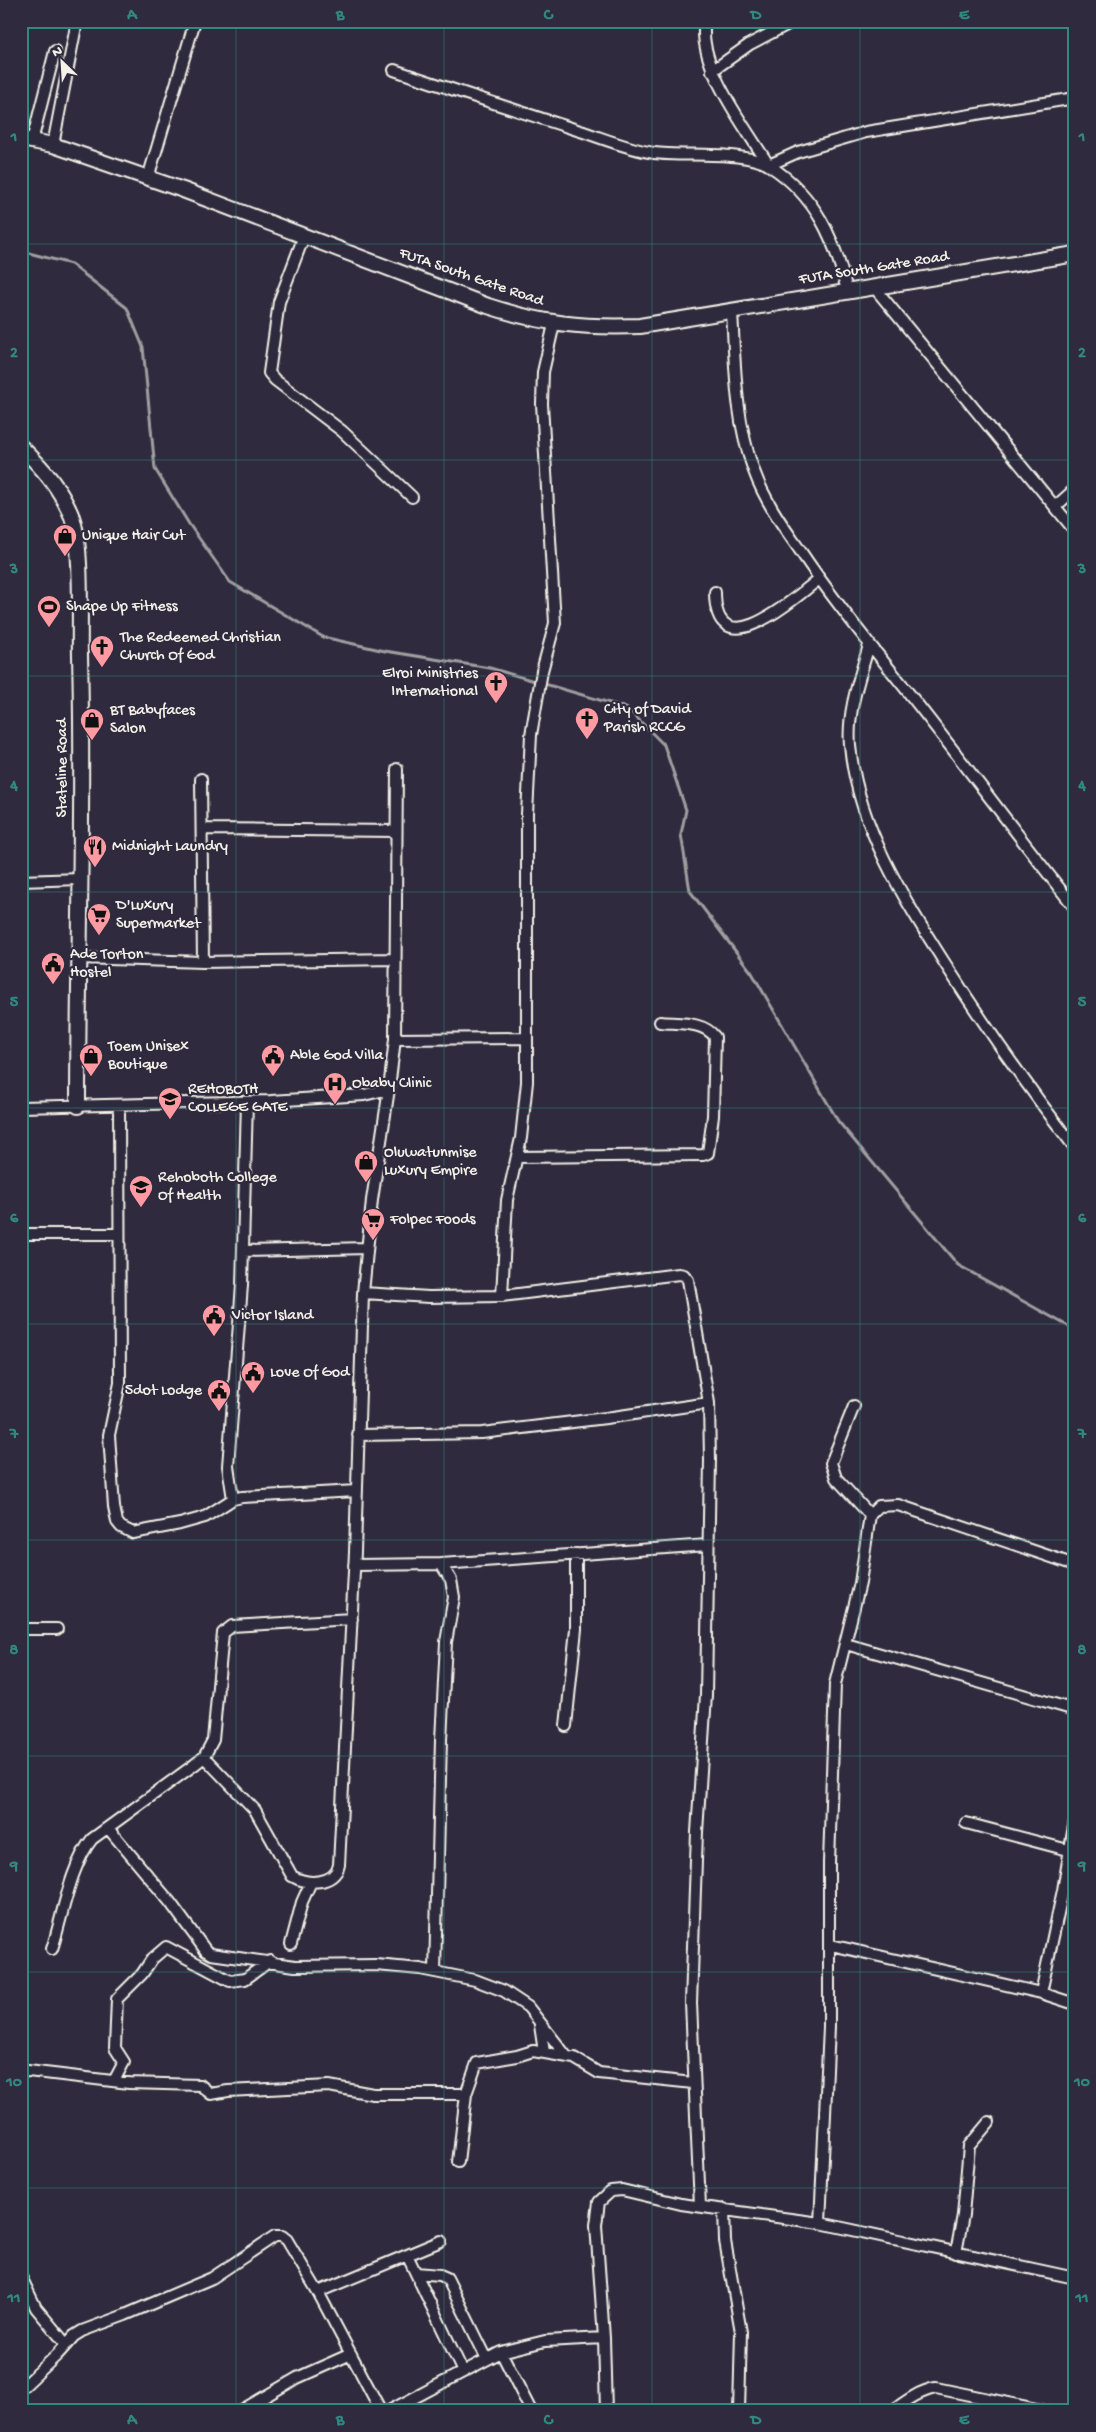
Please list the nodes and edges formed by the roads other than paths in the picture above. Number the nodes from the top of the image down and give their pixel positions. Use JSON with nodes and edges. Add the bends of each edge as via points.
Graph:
{"nodes":[{"id":1,"x":77,"y":21,"type":"edge"},
{"id":2,"x":194,"y":21,"type":"edge"},
{"id":3,"x":705,"y":21,"type":"edge"},
{"id":4,"x":794,"y":21,"type":"edge"},
{"id":5,"x":56,"y":51,"type":"dead end"},
{"id":6,"x":394,"y":70,"type":"dead end"},
{"id":7,"x":712,"y":71,"type":"junction"},
{"id":8,"x":1075,"y":98,"type":"edge"},
{"id":9,"x":27,"y":140,"type":"edge"},
{"id":10,"x":53,"y":146,"type":"junction"},
{"id":11,"x":769,"y":165,"type":"junction"},
{"id":12,"x":148,"y":178,"type":"junction"},
{"id":13,"x":304,"y":236,"type":"junction"},
{"id":14,"x":1075,"y":254,"type":"edge"},
{"id":15,"x":874,"y":287,"type":"junction"},
{"id":16,"x":847,"y":291,"type":"junction"},
{"id":17,"x":732,"y":311,"type":"junction"},
{"id":18,"x":554,"y":324,"type":"junction"},
{"id":19,"x":21,"y":448,"type":"edge"},
{"id":20,"x":1075,"y":489,"type":"edge"},
{"id":21,"x":412,"y":497,"type":"dead end"},
{"id":22,"x":1056,"y":508,"type":"junction"},
{"id":23,"x":1075,"y":531,"type":"edge"},
{"id":24,"x":819,"y":579,"type":"junction"},
{"id":25,"x":715,"y":592,"type":"dead end"},
{"id":26,"x":869,"y":645,"type":"junction"},
{"id":27,"x":397,"y":769,"type":"dead end"},
{"id":28,"x":201,"y":779,"type":"dead end"},
{"id":29,"x":202,"y":829,"type":"junction"},
{"id":30,"x":396,"y":831,"type":"junction"},
{"id":31,"x":80,"y":879,"type":"junction"},
{"id":32,"x":21,"y":881,"type":"edge"},
{"id":33,"x":1075,"y":908,"type":"edge"},
{"id":34,"x":78,"y":958,"type":"junction"},
{"id":35,"x":395,"y":958,"type":"junction"},
{"id":36,"x":203,"y":962,"type":"junction"},
{"id":37,"x":660,"y":1022,"type":"dead end"},
{"id":38,"x":527,"y":1038,"type":"junction"},
{"id":39,"x":394,"y":1039,"type":"junction"},
{"id":40,"x":389,"y":1090,"type":"junction"},
{"id":41,"x":247,"y":1102,"type":"junction"},
{"id":42,"x":118,"y":1105,"type":"junction"},
{"id":43,"x":78,"y":1106,"type":"junction"},
{"id":44,"x":21,"y":1107,"type":"edge"},
{"id":45,"x":1075,"y":1148,"type":"edge"},
{"id":46,"x":517,"y":1156,"type":"junction"},
{"id":47,"x":21,"y":1234,"type":"edge"},
{"id":48,"x":118,"y":1234,"type":"junction"},
{"id":49,"x":368,"y":1248,"type":"junction"},
{"id":50,"x":243,"y":1251,"type":"junction"},
{"id":51,"x":364,"y":1293,"type":"junction"},
{"id":52,"x":502,"y":1296,"type":"junction"},
{"id":53,"x":709,"y":1403,"type":"junction"},
{"id":54,"x":854,"y":1406,"type":"dead end"},
{"id":55,"x":358,"y":1436,"type":"junction"},
{"id":56,"x":357,"y":1491,"type":"junction"},
{"id":57,"x":233,"y":1499,"type":"junction"},
{"id":58,"x":870,"y":1515,"type":"junction"},
{"id":59,"x":708,"y":1545,"type":"junction"},
{"id":60,"x":576,"y":1554,"type":"junction"},
{"id":61,"x":441,"y":1564,"type":"junction"},
{"id":62,"x":1075,"y":1565,"type":"edge"},
{"id":63,"x":354,"y":1566,"type":"junction"},
{"id":64,"x":352,"y":1619,"type":"junction"},
{"id":65,"x":21,"y":1629,"type":"edge"},
{"id":66,"x":57,"y":1629,"type":"dead end"},
{"id":67,"x":846,"y":1644,"type":"junction"},
{"id":68,"x":1075,"y":1710,"type":"edge"},
{"id":69,"x":566,"y":1726,"type":"dead end"},
{"id":70,"x":204,"y":1757,"type":"junction"},
{"id":71,"x":1075,"y":1820,"type":"edge"},
{"id":72,"x":966,"y":1823,"type":"dead end"},
{"id":73,"x":108,"y":1828,"type":"junction"},
{"id":74,"x":1068,"y":1850,"type":"junction"},
{"id":75,"x":311,"y":1882,"type":"junction"},
{"id":76,"x":291,"y":1944,"type":"dead end"},
{"id":77,"x":830,"y":1945,"type":"junction"},
{"id":78,"x":52,"y":1949,"type":"dead end"},
{"id":79,"x":270,"y":1961,"type":"junction"},
{"id":80,"x":435,"y":1972,"type":"junction"},
{"id":81,"x":1041,"y":1993,"type":"junction"},
{"id":82,"x":1075,"y":2004,"type":"edge"},
{"id":83,"x":540,"y":2024,"type":"junction"},
{"id":84,"x":544,"y":2052,"type":"junction"},
{"id":85,"x":568,"y":2057,"type":"junction"},
{"id":86,"x":21,"y":2072,"type":"edge"},
{"id":87,"x":114,"y":2081,"type":"junction"},
{"id":88,"x":694,"y":2083,"type":"junction"},
{"id":89,"x":466,"y":2094,"type":"junction"},
{"id":90,"x":989,"y":2122,"type":"dead end"},
{"id":91,"x":458,"y":2162,"type":"dead end"},
{"id":92,"x":700,"y":2206,"type":"junction"},
{"id":93,"x":724,"y":2210,"type":"junction"},
{"id":94,"x":820,"y":2223,"type":"junction"},
{"id":95,"x":441,"y":2241,"type":"dead end"},
{"id":96,"x":956,"y":2253,"type":"junction"},
{"id":97,"x":408,"y":2257,"type":"junction"},
{"id":98,"x":416,"y":2273,"type":"junction"},
{"id":99,"x":21,"y":2276,"type":"edge"},
{"id":100,"x":1075,"y":2278,"type":"edge"},
{"id":101,"x":318,"y":2292,"type":"junction"},
{"id":102,"x":604,"y":2338,"type":"junction"},
{"id":103,"x":66,"y":2344,"type":"junction"},
{"id":104,"x":501,"y":2352,"type":"junction"},
{"id":105,"x":351,"y":2354,"type":"junction"},
{"id":106,"x":487,"y":2359,"type":"junction"},
{"id":107,"x":463,"y":2372,"type":"junction"},
{"id":108,"x":21,"y":2389,"type":"edge"},
{"id":109,"x":240,"y":2411,"type":"edge"},
{"id":110,"x":381,"y":2411,"type":"edge"},
{"id":111,"x":389,"y":2411,"type":"edge"},
{"id":112,"x":531,"y":2411,"type":"edge"},
{"id":113,"x":606,"y":2411,"type":"edge"},
{"id":114,"x":739,"y":2411,"type":"edge"},
{"id":115,"x":892,"y":2411,"type":"edge"},
{"id":116,"x":1046,"y":2411,"type":"edge"}],
"edges":[{"from":1,"to":10,"type":"street"},
{"from":2,"to":12,"type":"street"},
{"from":3,"to":7,"type":"street","via":[[704,48]]},
{"from":4,"to":7,"type":"street","via":[[750,44]]},
{"from":5,"to":9,"type":"street"},
{"from":6,"to":11,"type":"street","via":[[653,153],[746,158]]},
{"from":7,"to":11,"type":"street"},
{"from":8,"to":11,"type":"street","via":[[866,132],[798,152]]},
{"from":9,"to":10,"type":"main road","name":"FUTA South Gate Road"},
{"from":10,"to":12,"type":"main road","name":"FUTA South Gate Road"},
{"from":11,"to":16,"type":"street","via":[[807,200],[820,217],[831,235]]},
{"from":12,"to":13,"type":"main road","name":"FUTA South Gate Road"},
{"from":13,"to":18,"type":"main road","name":"FUTA South Gate Road","via":[[488,306]]},
{"from":13,"to":21,"type":"street","via":[[279,302],[269,373],[342,431]]},
{"from":14,"to":15,"type":"main road","name":"FUTA South Gate Road"},
{"from":15,"to":16,"type":"main road","name":"FUTA South Gate Road"},
{"from":15,"to":22,"type":"street"},
{"from":16,"to":17,"type":"main road","name":"FUTA South Gate Road"},
{"from":17,"to":18,"type":"main road","name":"FUTA South Gate Road","via":[[640,326],[592,328]]},
{"from":17,"to":24,"type":"street","via":[[738,403],[754,472],[783,526]]},
{"from":18,"to":38,"type":"street","via":[[544,372],[542,404],[556,623],[542,671],[530,735]]},
{"from":19,"to":31,"type":"main road","name":"Stateline Road","via":[[58,488],[72,518],[78,551],[82,728]]},
{"from":20,"to":22,"type":"street"},
{"from":22,"to":23,"type":"street"},
{"from":24,"to":25,"type":"street","via":[[787,606],[747,627],[736,628],[720,619],[716,613]]},
{"from":24,"to":26,"type":"street"},
{"from":26,"to":33,"type":"street","via":[[957,753]]},
{"from":26,"to":45,"type":"street","via":[[850,722],[850,745],[862,805],[910,907],[962,991],[1034,1096]]},
{"from":27,"to":30,"type":"street"},
{"from":28,"to":29,"type":"street"},
{"from":29,"to":30,"type":"street"},
{"from":29,"to":36,"type":"street"},
{"from":30,"to":35,"type":"street"},
{"from":31,"to":32,"type":"street"},
{"from":31,"to":34,"type":"main road","name":"Stateline Road"},
{"from":34,"to":36,"type":"street"},
{"from":34,"to":43,"type":"main road","name":"Stateline Road"},
{"from":35,"to":36,"type":"street"},
{"from":35,"to":39,"type":"street"},
{"from":37,"to":46,"type":"street","via":[[702,1026],[715,1037],[713,1116],[708,1153]]},
{"from":38,"to":39,"type":"street"},
{"from":38,"to":46,"type":"street","via":[[524,1117]]},
{"from":39,"to":40,"type":"street"},
{"from":40,"to":41,"type":"street","via":[[342,1097]]},
{"from":40,"to":49,"type":"street"},
{"from":41,"to":42,"type":"street"},
{"from":41,"to":50,"type":"street"},
{"from":42,"to":43,"type":"street"},
{"from":42,"to":48,"type":"street"},
{"from":43,"to":44,"type":"street"},
{"from":46,"to":52,"type":"street","via":[[507,1200]]},
{"from":47,"to":48,"type":"street"},
{"from":48,"to":57,"type":"street","via":[[120,1383],[109,1435],[117,1522],[133,1533],[180,1524],[205,1517]]},
{"from":49,"to":50,"type":"street"},
{"from":49,"to":51,"type":"street"},
{"from":50,"to":57,"type":"street","via":[[228,1466]]},
{"from":51,"to":52,"type":"street","via":[[429,1297]]},
{"from":51,"to":55,"type":"street"},
{"from":52,"to":53,"type":"street","via":[[684,1275],[689,1286]]},
{"from":53,"to":55,"type":"street","via":[[482,1433]]},
{"from":53,"to":59,"type":"street"},
{"from":54,"to":58,"type":"street","via":[[831,1462],[836,1478]]},
{"from":55,"to":56,"type":"street"},
{"from":56,"to":57,"type":"street"},
{"from":56,"to":63,"type":"street"},
{"from":58,"to":62,"type":"street","via":[[879,1506],[898,1506]]},
{"from":58,"to":67,"type":"street","via":[[860,1583]]},
{"from":59,"to":60,"type":"street"},
{"from":59,"to":88,"type":"street","via":[[706,1695],[696,1841],[691,1994]]},
{"from":60,"to":61,"type":"street"},
{"from":60,"to":69,"type":"street","via":[[576,1629]]},
{"from":61,"to":63,"type":"street"},
{"from":61,"to":80,"type":"street","via":[[451,1580],[454,1597],[446,1642],[441,1740]]},
{"from":63,"to":64,"type":"street"},
{"from":64,"to":70,"type":"street","via":[[232,1626],[225,1630],[213,1740]]},
{"from":64,"to":75,"type":"street","via":[[338,1871],[330,1879]]},
{"from":65,"to":66,"type":"street"},
{"from":67,"to":68,"type":"street"},
{"from":67,"to":77,"type":"street","via":[[835,1684],[829,1854]]},
{"from":70,"to":73,"type":"street"},
{"from":70,"to":75,"type":"street","via":[[255,1810],[288,1871],[297,1879]]},
{"from":71,"to":74,"type":"street"},
{"from":72,"to":74,"type":"street"},
{"from":73,"to":78,"type":"street","via":[[92,1839],[78,1863]]},
{"from":73,"to":79,"type":"street","via":[[206,1951]]},
{"from":74,"to":81,"type":"street","via":[[1063,1890]]},
{"from":75,"to":76,"type":"street"},
{"from":77,"to":81,"type":"street"},
{"from":77,"to":94,"type":"street"},
{"from":79,"to":80,"type":"street","via":[[295,1966],[376,1965]]},
{"from":79,"to":87,"type":"street","via":[[244,1979],[230,1981],[166,1947],[152,1958],[142,1974],[117,1999],[115,2048],[124,2062]]},
{"from":80,"to":83,"type":"street","via":[[475,1980],[504,1992],[528,2007]]},
{"from":81,"to":82,"type":"street"},
{"from":83,"to":84,"type":"street"},
{"from":83,"to":85,"type":"street"},
{"from":84,"to":85,"type":"street"},
{"from":84,"to":89,"type":"street","via":[[533,2051],[477,2063]]},
{"from":85,"to":88,"type":"street","via":[[599,2073]]},
{"from":86,"to":87,"type":"street"},
{"from":87,"to":89,"type":"street","via":[[200,2085],[211,2094],[228,2090],[329,2086],[373,2094]]},
{"from":88,"to":92,"type":"street"},
{"from":89,"to":91,"type":"street"},
{"from":90,"to":96,"type":"street","via":[[968,2146],[963,2215]]},
{"from":92,"to":93,"type":"street"},
{"from":92,"to":102,"type":"street","via":[[622,2190],[603,2196],[597,2209],[596,2225]]},
{"from":93,"to":94,"type":"street"},
{"from":93,"to":114,"type":"street","via":[[725,2241],[741,2332]]},
{"from":94,"to":96,"type":"street"},
{"from":95,"to":97,"type":"street"},
{"from":96,"to":100,"type":"street"},
{"from":97,"to":98,"type":"street"},
{"from":97,"to":101,"type":"street"},
{"from":98,"to":106,"type":"street","via":[[447,2278]]},
{"from":98,"to":107,"type":"street"},
{"from":99,"to":103,"type":"street","via":[[36,2308]]},
{"from":101,"to":103,"type":"street","via":[[287,2240],[275,2236],[212,2278],[82,2331]]},
{"from":101,"to":105,"type":"street"},
{"from":102,"to":104,"type":"street","via":[[545,2341]]},
{"from":102,"to":113,"type":"street"},
{"from":103,"to":108,"type":"street"},
{"from":104,"to":106,"type":"street"},
{"from":104,"to":112,"type":"street"},
{"from":105,"to":109,"type":"street","via":[[297,2378]]},
{"from":105,"to":110,"type":"street"},
{"from":106,"to":107,"type":"street"},
{"from":107,"to":111,"type":"street"},
{"from":115,"to":116,"type":"street","via":[[921,2392],[936,2388]]}]}
